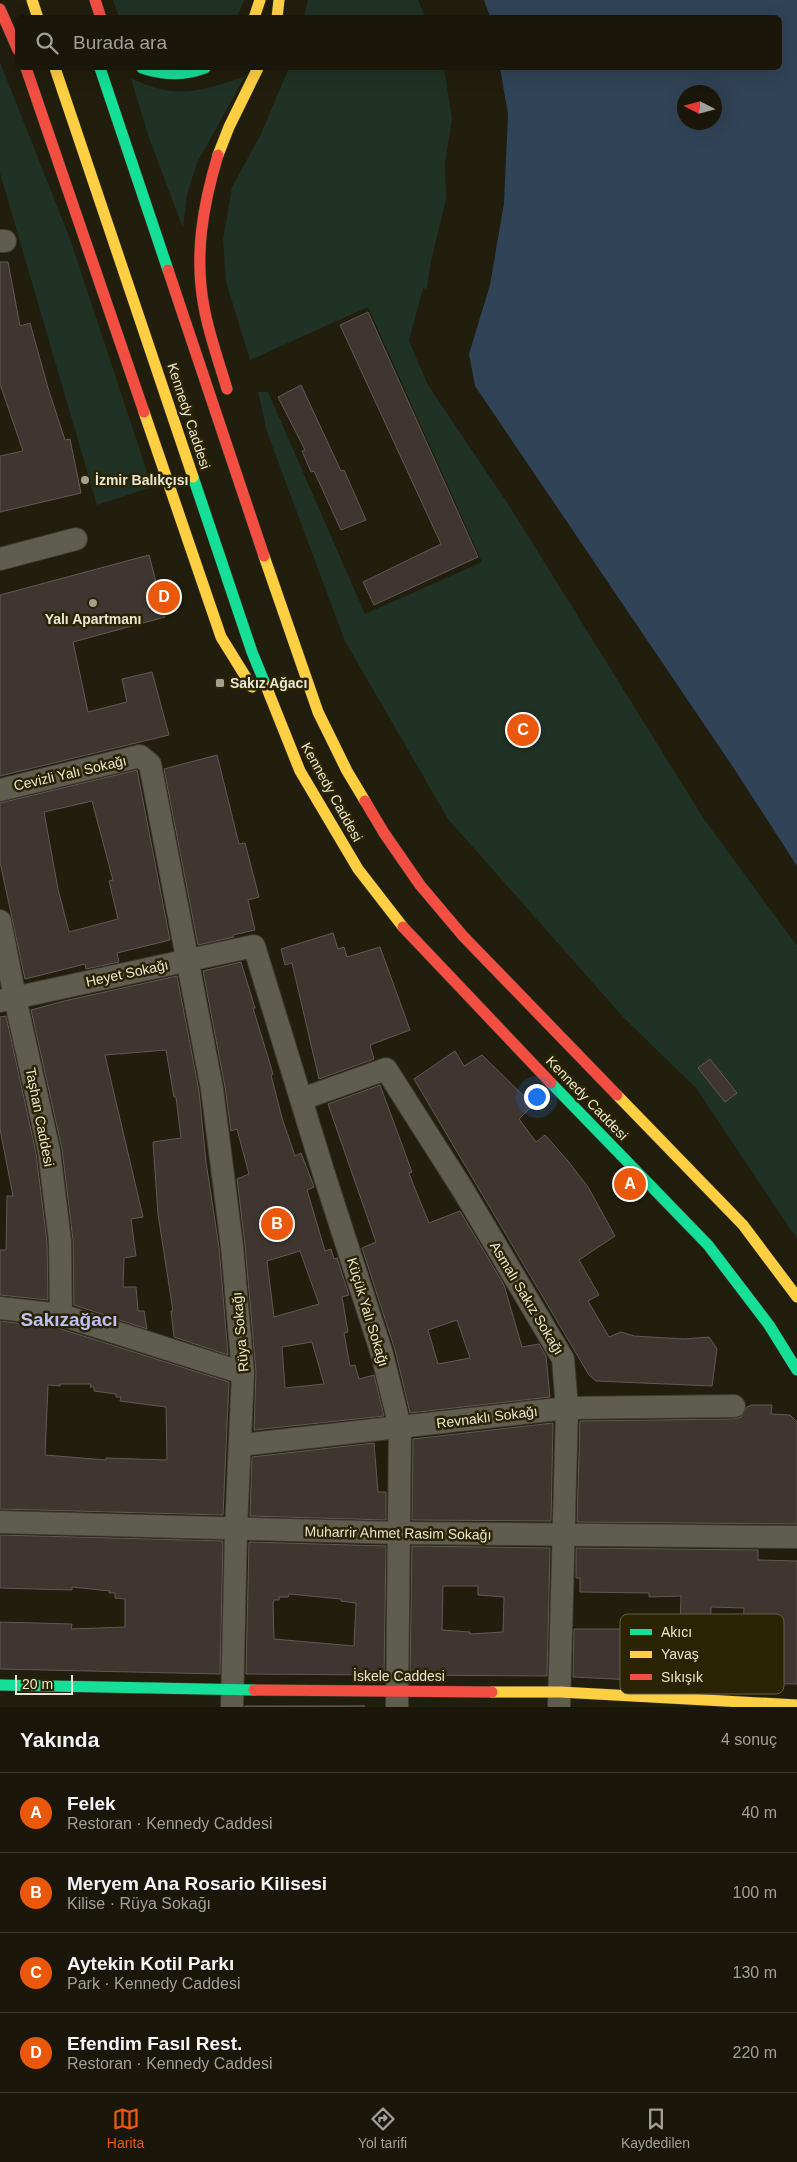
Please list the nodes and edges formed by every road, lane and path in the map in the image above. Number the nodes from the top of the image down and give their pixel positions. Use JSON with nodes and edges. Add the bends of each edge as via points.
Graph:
{"nodes":[{"id":1,"x":8,"y":0,"type":"edge"},
{"id":2,"x":32,"y":0,"type":"edge"},
{"id":3,"x":95,"y":0,"type":"edge"},
{"id":4,"x":260,"y":0,"type":"edge"},
{"id":5,"x":279,"y":0,"type":"edge"},
{"id":6,"x":0,"y":9,"type":"edge"},
{"id":7,"x":37,"y":15,"type":"edge"},
{"id":8,"x":100,"y":15,"type":"edge"},
{"id":9,"x":255,"y":15,"type":"edge"},
{"id":10,"x":276,"y":15,"type":"edge"},
{"id":11,"x":15,"y":22,"type":"edge"},
{"id":12,"x":15,"y":43,"type":"edge"},
{"id":13,"x":27,"y":70,"type":"edge"},
{"id":14,"x":56,"y":70,"type":"edge"},
{"id":15,"x":101,"y":70,"type":"edge"},
{"id":16,"x":146,"y":70,"type":"edge"},
{"id":17,"x":193,"y":70,"type":"edge"},
{"id":18,"x":257,"y":70,"type":"edge"},
{"id":19,"x":230,"y":399,"type":"dead end"},
{"id":20,"x":249,"y":474,"type":"dead end"},
{"id":21,"x":76,"y":539,"type":"dead end"},
{"id":22,"x":262,"y":549,"type":"junction"},
{"id":23,"x":0,"y":559,"type":"edge"},
{"id":24,"x":279,"y":722,"type":"junction"},
{"id":25,"x":140,"y":756,"type":"joint"},
{"id":26,"x":0,"y":790,"type":"edge"},
{"id":27,"x":0,"y":920,"type":"edge"},
{"id":28,"x":254,"y":946,"type":"joint"},
{"id":29,"x":188,"y":960,"type":"junction"},
{"id":30,"x":7,"y":1000,"type":"edge"},
{"id":31,"x":302,"y":1099,"type":"junction"},
{"id":32,"x":797,"y":1297,"type":"edge"},
{"id":33,"x":0,"y":1308,"type":"edge"},
{"id":34,"x":61,"y":1315,"type":"junction"},
{"id":35,"x":797,"y":1370,"type":"edge"},
{"id":36,"x":244,"y":1373,"type":"junction"},
{"id":37,"x":734,"y":1406,"type":"dead end"},
{"id":38,"x":567,"y":1408,"type":"junction"},
{"id":39,"x":400,"y":1427,"type":"junction"},
{"id":40,"x":241,"y":1445,"type":"junction"},
{"id":41,"x":0,"y":1522,"type":"edge"},
{"id":42,"x":236,"y":1529,"type":"junction"},
{"id":43,"x":398,"y":1533,"type":"junction"},
{"id":44,"x":565,"y":1536,"type":"junction"},
{"id":45,"x":797,"y":1536,"type":"edge"},
{"id":46,"x":0,"y":1685,"type":"edge"},
{"id":47,"x":233,"y":1698,"type":"edge"},
{"id":48,"x":397,"y":1699,"type":"edge"},
{"id":49,"x":560,"y":1699,"type":"edge"},
{"id":50,"x":721,"y":1704,"type":"edge"},
{"id":51,"x":797,"y":1705,"type":"edge"}],
"edges":[{"from":1,"to":11,"type":"main road"},
{"from":2,"to":7,"type":"main road"},
{"from":3,"to":8,"type":"main road"},
{"from":4,"to":9,"type":"main road"},
{"from":5,"to":10,"type":"main road"},
{"from":6,"to":12,"type":"main road"},
{"from":13,"to":24,"type":"main road","via":[[221,637],[251,686]]},
{"from":14,"to":24,"type":"main road","name":"Kennedy Caddesi","via":[[252,652]]},
{"from":15,"to":22,"type":"main road","name":"Kennedy Caddesi"},
{"from":16,"to":17,"type":"main road","via":[[174,73]]},
{"from":18,"to":19,"type":"main road","via":[[222,146],[200,245],[201,292],[206,318]]},
{"from":20,"to":22,"type":"main road"},
{"from":21,"to":23,"type":"street"},
{"from":22,"to":32,"type":"main road","name":"Kennedy Caddesi","via":[[322,720],[384,833],[420,885],[463,936],[743,1225]]},
{"from":24,"to":35,"type":"main road","name":"Kennedy Caddesi","via":[[300,771],[328,819],[358,869],[394,915],[440,968],[708,1245],[769,1325]]},
{"from":25,"to":26,"type":"street","name":"Cevizli Yalı Sokağı"},
{"from":25,"to":29,"type":"street","name":"Rüya Sokağı","via":[[150,764]]},
{"from":27,"to":30,"type":"street","name":"Taşhan Caddesi"},
{"from":28,"to":29,"type":"street","name":"Heyet Sokağı"},
{"from":28,"to":31,"type":"street","name":"Küçük Yalı Sokağı"},
{"from":29,"to":30,"type":"street","name":"Heyet Sokağı"},
{"from":29,"to":36,"type":"street","name":"Rüya Sokağı","via":[[212,1089]]},
{"from":30,"to":34,"type":"street","name":"Taşhan Caddesi","via":[[49,1151],[60,1241]]},
{"from":31,"to":38,"type":"street","name":"Asmalı Sakız Sokağı","via":[[386,1069],[564,1359]]},
{"from":31,"to":39,"type":"street","name":"Küçük Yalı Sokağı","via":[[382,1354]]},
{"from":33,"to":34,"type":"street"},
{"from":34,"to":36,"type":"street"},
{"from":36,"to":40,"type":"street","name":"Rüya Sokağı"},
{"from":37,"to":38,"type":"street","name":"Revnaklı Sokağı"},
{"from":38,"to":39,"type":"street","name":"Revnaklı Sokağı"},
{"from":38,"to":44,"type":"street","name":"Asmalı Sakız Sokağı"},
{"from":39,"to":40,"type":"street","name":"Revnaklı Sokağı"},
{"from":39,"to":43,"type":"street","name":"Küçük Yalı Sokağı"},
{"from":40,"to":42,"type":"street","name":"Rüya Sokağı"},
{"from":41,"to":42,"type":"street","name":"Muharrir Ahmet Rasim Sokağı"},
{"from":42,"to":43,"type":"street","name":"Muharrir Ahmet Rasim Sokağı"},
{"from":42,"to":47,"type":"street","name":"Rüya Sokağı"},
{"from":43,"to":44,"type":"street","name":"Muharrir Ahmet Rasim Sokağı"},
{"from":43,"to":48,"type":"street","name":"Küçük Yalı Sokağı"},
{"from":44,"to":45,"type":"street","name":"Muharrir Ahmet Rasim Sokağı"},
{"from":44,"to":49,"type":"street","name":"Asmalı Sakız Sokağı"},
{"from":46,"to":47,"type":"main road","name":"İskele Caddesi"},
{"from":47,"to":48,"type":"main road","name":"İskele Caddesi"},
{"from":48,"to":49,"type":"main road","name":"İskele Caddesi"},
{"from":49,"to":50,"type":"main road","name":"İskele Caddesi"},
{"from":50,"to":51,"type":"main road","name":"İskele Caddesi"}]}
